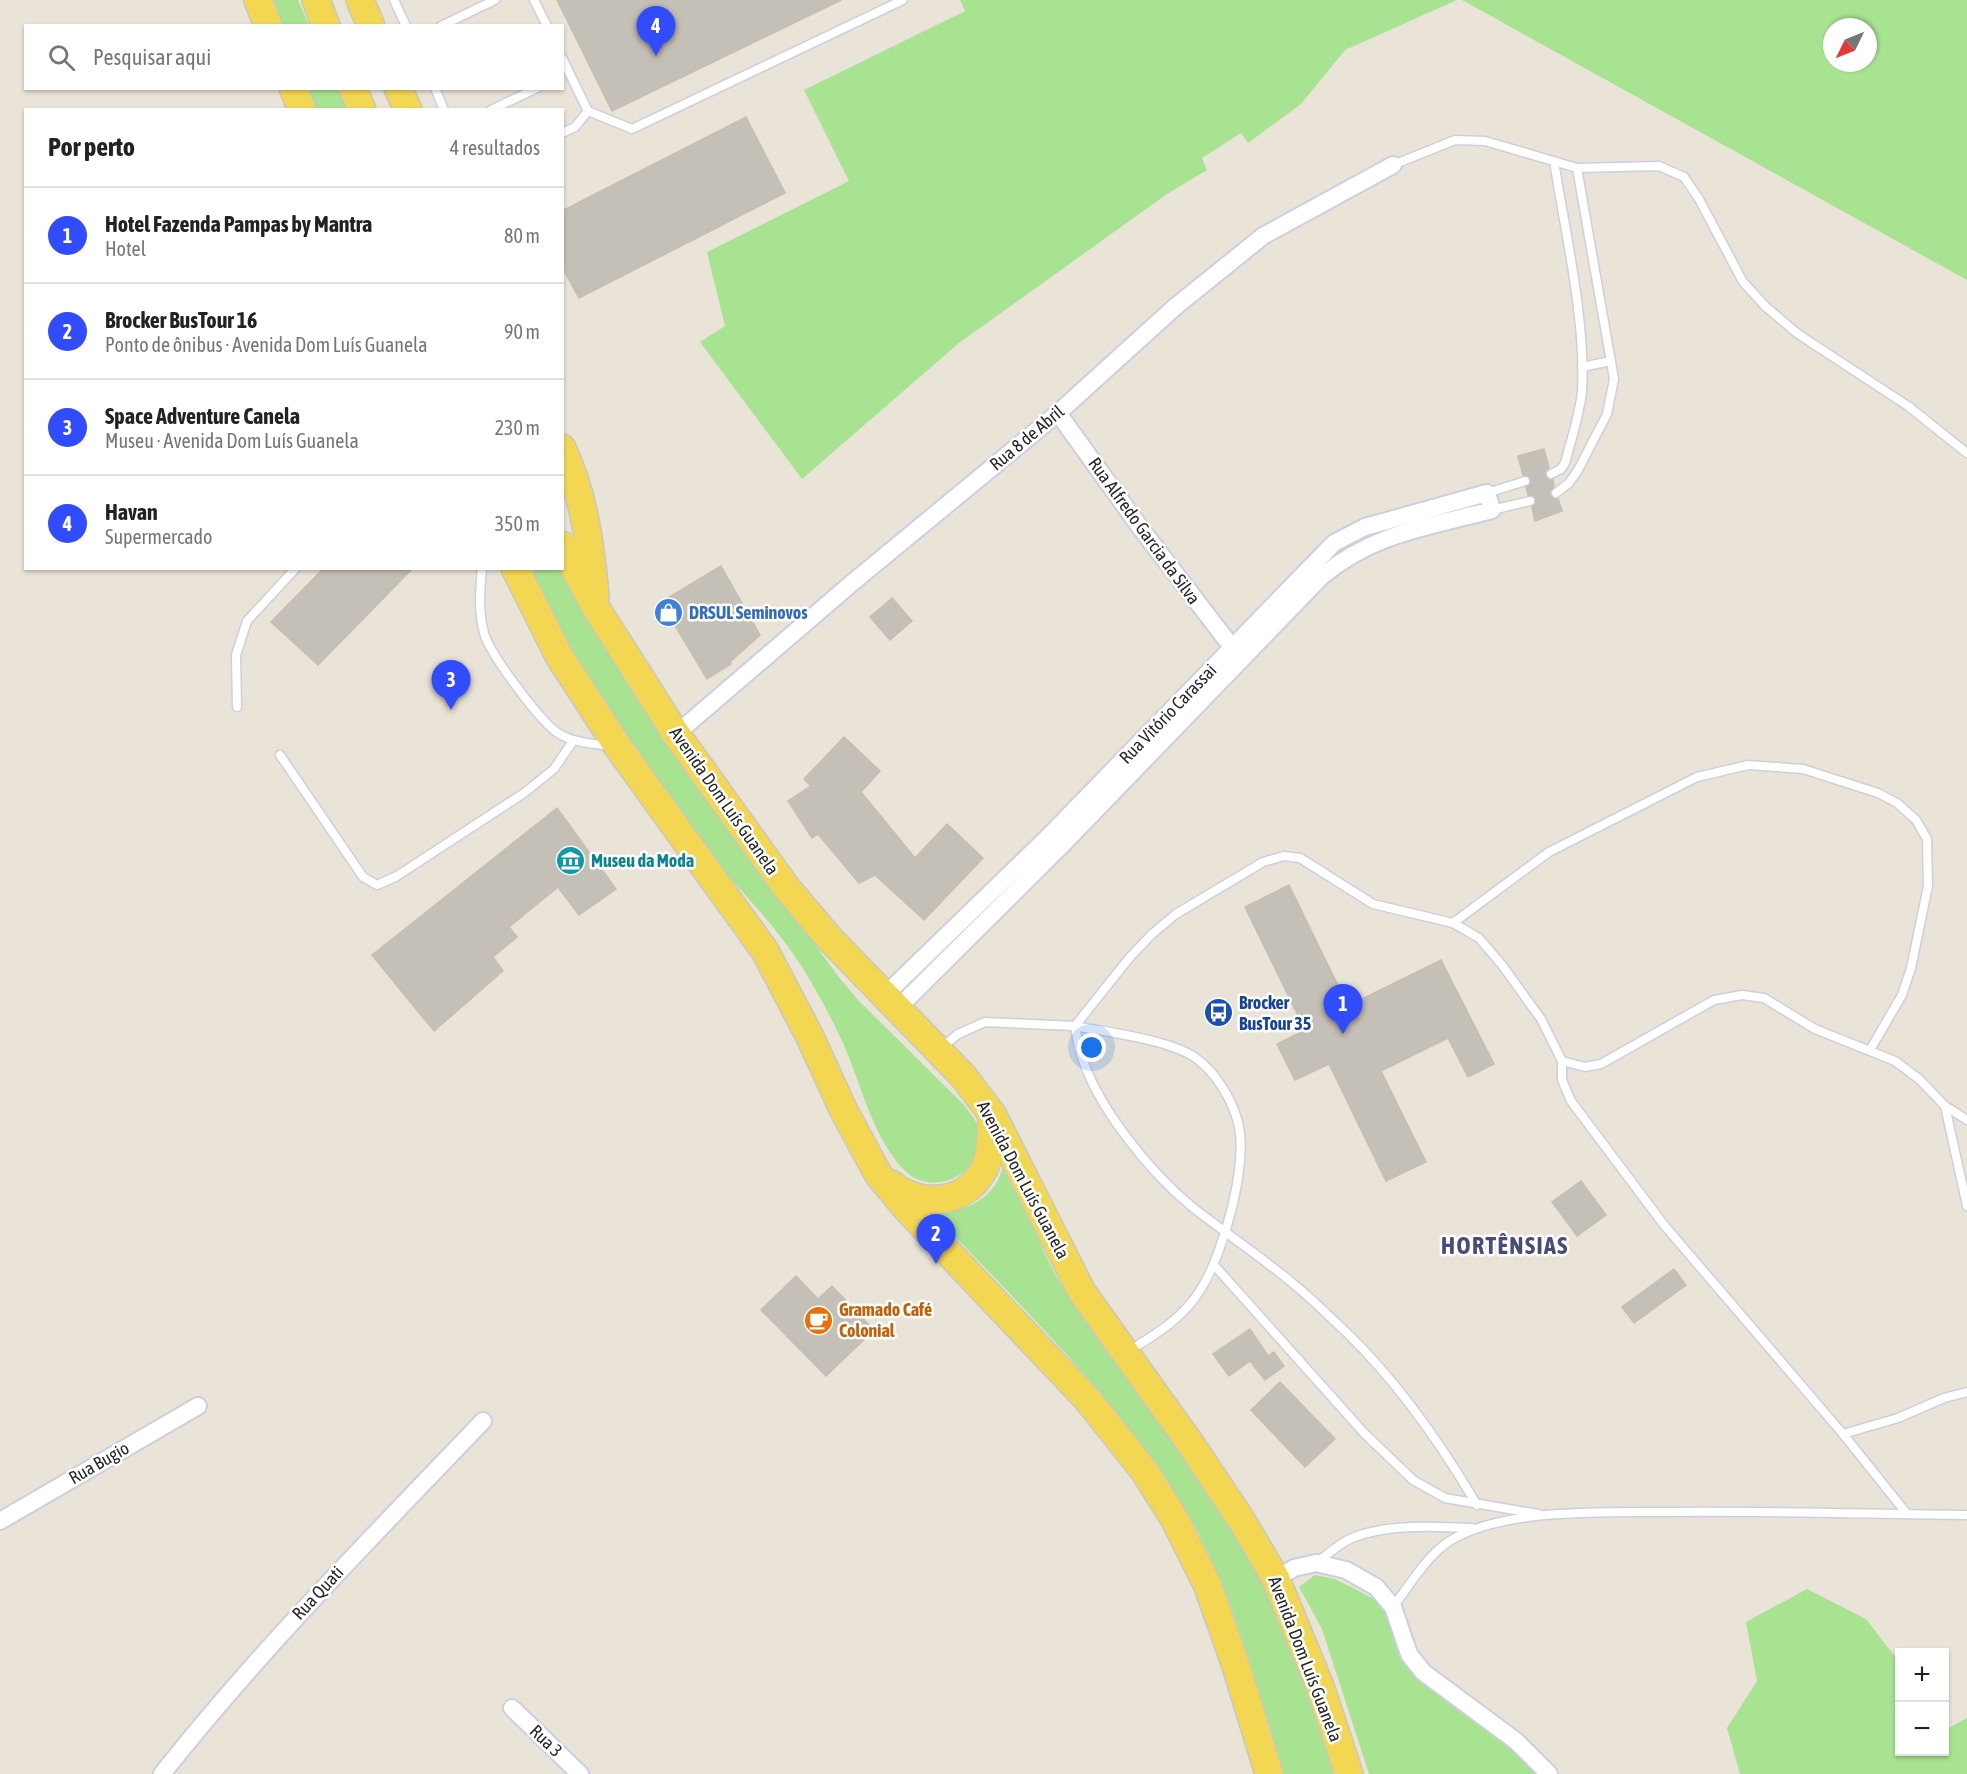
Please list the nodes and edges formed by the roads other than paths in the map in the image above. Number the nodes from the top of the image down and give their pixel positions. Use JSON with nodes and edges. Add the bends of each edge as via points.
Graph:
{"nodes":[{"id":1,"x":258,"y":0,"type":"edge"},
{"id":2,"x":316,"y":0,"type":"edge"},
{"id":3,"x":360,"y":0,"type":"edge"},
{"id":4,"x":394,"y":0,"type":"edge"},
{"id":5,"x":495,"y":0,"type":"edge"},
{"id":6,"x":534,"y":0,"type":"edge"},
{"id":7,"x":903,"y":0,"type":"edge"},
{"id":8,"x":267,"y":24,"type":"edge"},
{"id":9,"x":325,"y":24,"type":"edge"},
{"id":10,"x":370,"y":24,"type":"edge"},
{"id":11,"x":405,"y":24,"type":"edge"},
{"id":12,"x":445,"y":24,"type":"edge"},
{"id":13,"x":546,"y":24,"type":"edge"},
{"id":14,"x":566,"y":75,"type":"edge"},
{"id":15,"x":294,"y":90,"type":"edge"},
{"id":16,"x":354,"y":90,"type":"edge"},
{"id":17,"x":399,"y":90,"type":"edge"},
{"id":18,"x":436,"y":90,"type":"edge"},
{"id":19,"x":533,"y":90,"type":"edge"},
{"id":20,"x":301,"y":108,"type":"edge"},
{"id":21,"x":361,"y":108,"type":"edge"},
{"id":22,"x":407,"y":108,"type":"edge"},
{"id":23,"x":443,"y":108,"type":"edge"},
{"id":24,"x":495,"y":108,"type":"edge"},
{"id":25,"x":588,"y":111,"type":"junction"},
{"id":26,"x":564,"y":132,"type":"edge"},
{"id":27,"x":1554,"y":161,"type":"junction"},
{"id":28,"x":1393,"y":165,"type":"joint"},
{"id":29,"x":1577,"y":168,"type":"junction"},
{"id":30,"x":1611,"y":361,"type":"junction"},
{"id":31,"x":1582,"y":367,"type":"junction"},
{"id":32,"x":1058,"y":413,"type":"junction"},
{"id":33,"x":564,"y":452,"type":"edge"},
{"id":34,"x":1967,"y":453,"type":"edge"},
{"id":35,"x":1551,"y":474,"type":"dead end"},
{"id":36,"x":1525,"y":481,"type":"dead end"},
{"id":37,"x":1556,"y":493,"type":"dead end"},
{"id":38,"x":1487,"y":494,"type":"junction"},
{"id":39,"x":1530,"y":501,"type":"dead end"},
{"id":40,"x":1492,"y":510,"type":"junction"},
{"id":41,"x":564,"y":548,"type":"edge"},
{"id":42,"x":294,"y":570,"type":"edge"},
{"id":43,"x":482,"y":570,"type":"edge"},
{"id":44,"x":516,"y":570,"type":"edge"},
{"id":45,"x":596,"y":608,"type":"junction"},
{"id":46,"x":1237,"y":654,"type":"junction"},
{"id":47,"x":237,"y":707,"type":"dead end"},
{"id":48,"x":676,"y":734,"type":"junction"},
{"id":49,"x":573,"y":741,"type":"junction"},
{"id":50,"x":618,"y":747,"type":"junction"},
{"id":51,"x":280,"y":755,"type":"dead end"},
{"id":52,"x":1453,"y":923,"type":"junction"},
{"id":53,"x":891,"y":1003,"type":"junction"},
{"id":54,"x":1075,"y":1026,"type":"junction"},
{"id":55,"x":1870,"y":1050,"type":"junction"},
{"id":56,"x":939,"y":1051,"type":"junction"},
{"id":57,"x":1562,"y":1061,"type":"junction"},
{"id":58,"x":1944,"y":1106,"type":"junction"},
{"id":59,"x":992,"y":1114,"type":"junction"},
{"id":60,"x":1967,"y":1120,"type":"edge"},
{"id":61,"x":878,"y":1174,"type":"junction"},
{"id":62,"x":1967,"y":1206,"type":"edge"},
{"id":63,"x":1227,"y":1232,"type":"junction"},
{"id":64,"x":1214,"y":1265,"type":"junction"},
{"id":65,"x":1124,"y":1354,"type":"junction"},
{"id":66,"x":1967,"y":1392,"type":"edge"},
{"id":67,"x":198,"y":1406,"type":"dead end"},
{"id":68,"x":483,"y":1421,"type":"dead end"},
{"id":69,"x":1843,"y":1434,"type":"junction"},
{"id":70,"x":1477,"y":1505,"type":"junction"},
{"id":71,"x":1906,"y":1514,"type":"junction"},
{"id":72,"x":1547,"y":1515,"type":"junction"},
{"id":73,"x":1967,"y":1515,"type":"edge"},
{"id":74,"x":0,"y":1521,"type":"edge"},
{"id":75,"x":1476,"y":1528,"type":"junction"},
{"id":76,"x":1316,"y":1563,"type":"junction"},
{"id":77,"x":1276,"y":1579,"type":"junction"},
{"id":78,"x":1393,"y":1607,"type":"junction"},
{"id":79,"x":512,"y":1708,"type":"dead end"},
{"id":80,"x":162,"y":1774,"type":"edge"},
{"id":81,"x":580,"y":1774,"type":"edge"},
{"id":82,"x":1269,"y":1774,"type":"edge"},
{"id":83,"x":1349,"y":1774,"type":"edge"},
{"id":84,"x":1549,"y":1774,"type":"edge"}],
"edges":[{"from":1,"to":8,"type":"main road"},
{"from":2,"to":9,"type":"main road"},
{"from":3,"to":10,"type":"main road"},
{"from":4,"to":11,"type":"lane"},
{"from":5,"to":12,"type":"lane"},
{"from":6,"to":13,"type":"lane"},
{"from":7,"to":25,"type":"lane","via":[[632,129]]},
{"from":14,"to":25,"type":"lane"},
{"from":15,"to":20,"type":"main road"},
{"from":16,"to":21,"type":"main road"},
{"from":17,"to":22,"type":"main road"},
{"from":18,"to":23,"type":"lane"},
{"from":19,"to":24,"type":"lane"},
{"from":25,"to":26,"type":"lane","via":[[575,127]]},
{"from":27,"to":28,"type":"lane","via":[[1485,141],[1455,140]]},
{"from":27,"to":29,"type":"lane"},
{"from":27,"to":31,"type":"lane"},
{"from":28,"to":32,"type":"street","name":"Rua 8 de Abril","via":[[1263,236],[1175,307]]},
{"from":29,"to":30,"type":"lane"},
{"from":29,"to":34,"type":"lane","via":[[1659,166],[1684,177],[1743,282],[1766,307],[1798,334],[1908,406]]},
{"from":30,"to":31,"type":"lane"},
{"from":30,"to":37,"type":"lane","via":[[1614,379],[1607,414],[1578,470]]},
{"from":31,"to":35,"type":"lane","via":[[1581,394],[1565,463]]},
{"from":32,"to":46,"type":"street","name":"Rua Alfredo Garcia da Silva"},
{"from":32,"to":48,"type":"street","name":"Rua 8 de Abril"},
{"from":33,"to":45,"type":"main road","via":[[577,481],[587,523]]},
{"from":36,"to":38,"type":"lane"},
{"from":38,"to":40,"type":"street"},
{"from":38,"to":46,"type":"street","name":"Rua Vitório Carassai","via":[[1344,536]]},
{"from":39,"to":40,"type":"lane"},
{"from":40,"to":46,"type":"street","name":"Rua Vitório Carassai","via":[[1378,540],[1359,549],[1321,577]]},
{"from":41,"to":45,"type":"main road","name":"Avenida Dom Luís Guanela"},
{"from":42,"to":47,"type":"lane","via":[[247,621],[236,655]]},
{"from":43,"to":49,"type":"lane","via":[[479,605],[485,636],[534,710],[558,734]]},
{"from":44,"to":50,"type":"main road","via":[[559,657]]},
{"from":45,"to":48,"type":"main road","name":"Avenida Dom Luís Guanela"},
{"from":46,"to":53,"type":"street","name":"Rua Vitório Carassai","via":[[1062,845]]},
{"from":48,"to":53,"type":"main road","name":"Avenida Dom Luís Guanela","via":[[786,887]]},
{"from":49,"to":50,"type":"lane"},
{"from":49,"to":51,"type":"lane","via":[[554,769],[524,793],[398,876],[377,885],[363,877]]},
{"from":50,"to":61,"type":"main road","via":[[765,951]]},
{"from":52,"to":54,"type":"lane","via":[[1372,904],[1320,868],[1300,858],[1284,856],[1263,862],[1176,914],[1152,934]]},
{"from":52,"to":55,"type":"lane","via":[[1549,852],[1697,777],[1748,765],[1803,769],[1897,803],[1916,820],[1927,839],[1928,886],[1911,968],[1902,995]]},
{"from":52,"to":57,"type":"lane","via":[[1479,938],[1502,965],[1541,1019]]},
{"from":53,"to":56,"type":"main road","name":"Avenida Dom Luís Guanela"},
{"from":54,"to":56,"type":"lane","via":[[986,1022],[958,1034]]},
{"from":54,"to":63,"type":"lane","via":[[1082,1058],[1122,1130],[1175,1191]]},
{"from":54,"to":63,"type":"lane","via":[[1168,1045],[1197,1058],[1221,1085],[1238,1120],[1240,1168]]},
{"from":55,"to":57,"type":"lane","via":[[1815,1029],[1764,999],[1742,995],[1714,1000],[1601,1064],[1586,1067]]},
{"from":55,"to":58,"type":"lane","via":[[1919,1078]]},
{"from":56,"to":59,"type":"main road","name":"Avenida Dom Luís Guanela"},
{"from":57,"to":69,"type":"lane","via":[[1562,1080],[1571,1101],[1664,1225]]},
{"from":58,"to":60,"type":"lane"},
{"from":58,"to":62,"type":"lane"},
{"from":59,"to":61,"type":"main road","via":[[987,1162],[976,1179],[957,1195],[935,1202],[913,1198]]},
{"from":59,"to":65,"type":"main road","name":"Avenida Dom Luís Guanela","via":[[1066,1263]]},
{"from":61,"to":82,"type":"main road","via":[[1088,1400],[1145,1472],[1207,1584]]},
{"from":63,"to":64,"type":"lane"},
{"from":63,"to":70,"type":"lane","via":[[1296,1286],[1388,1377]]},
{"from":64,"to":65,"type":"lane","via":[[1184,1311],[1161,1332]]},
{"from":64,"to":70,"type":"lane","via":[[1364,1433],[1413,1480],[1445,1498]]},
{"from":65,"to":77,"type":"main road","name":"Avenida Dom Luís Guanela","via":[[1205,1465]]},
{"from":66,"to":69,"type":"lane"},
{"from":67,"to":74,"type":"street","name":"Rua Bugio"},
{"from":68,"to":80,"type":"street","name":"Rua Quati","via":[[298,1613]]},
{"from":69,"to":71,"type":"lane"},
{"from":70,"to":72,"type":"lane"},
{"from":71,"to":72,"type":"lane","via":[[1755,1511]]},
{"from":71,"to":73,"type":"lane"},
{"from":72,"to":75,"type":"lane"},
{"from":75,"to":76,"type":"lane","via":[[1424,1526],[1378,1530],[1350,1539]]},
{"from":75,"to":78,"type":"lane","via":[[1451,1540],[1430,1559]]},
{"from":76,"to":77,"type":"street"},
{"from":76,"to":78,"type":"street","via":[[1346,1570],[1376,1587]]},
{"from":77,"to":83,"type":"main road","name":"Avenida Dom Luís Guanela","via":[[1321,1689]]},
{"from":78,"to":84,"type":"street","via":[[1409,1654],[1423,1672],[1516,1741]]},
{"from":79,"to":81,"type":"street","name":"Rua 3"}]}
